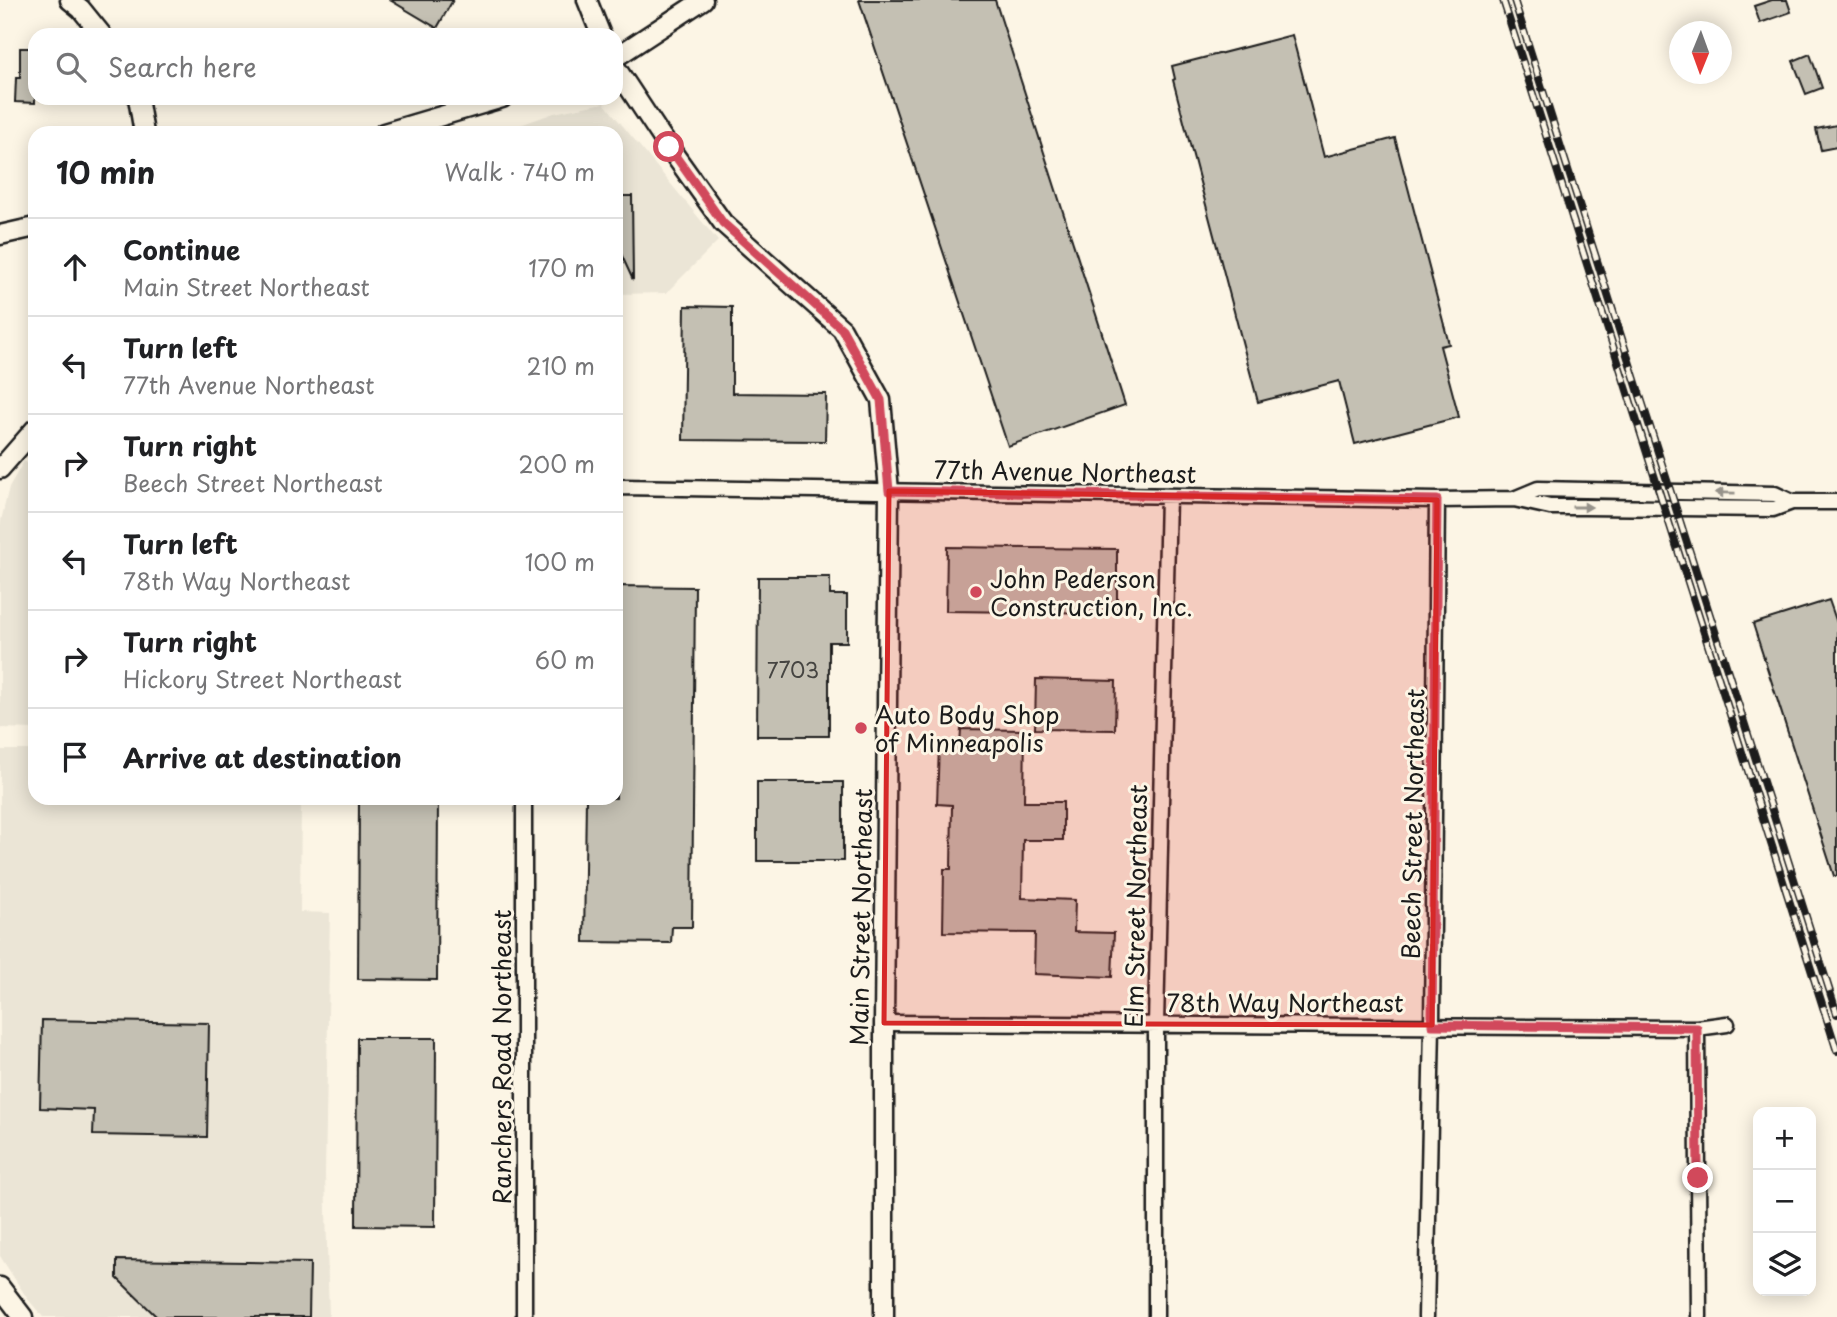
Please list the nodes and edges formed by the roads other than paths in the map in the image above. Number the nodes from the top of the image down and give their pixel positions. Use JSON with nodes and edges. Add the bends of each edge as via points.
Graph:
{"nodes":[{"id":1,"x":70,"y":0,"type":"edge"},
{"id":2,"x":587,"y":0,"type":"edge"},
{"id":3,"x":703,"y":0,"type":"edge"},
{"id":4,"x":96,"y":28,"type":"edge"},
{"id":5,"x":598,"y":28,"type":"edge"},
{"id":6,"x":623,"y":52,"type":"edge"},
{"id":7,"x":623,"y":79,"type":"edge"},
{"id":8,"x":139,"y":105,"type":"edge"},
{"id":9,"x":478,"y":105,"type":"edge"},
{"id":10,"x":143,"y":126,"type":"edge"},
{"id":11,"x":408,"y":126,"type":"edge"},
{"id":12,"x":28,"y":229,"type":"edge"},
{"id":13,"x":0,"y":235,"type":"edge"},
{"id":14,"x":28,"y":437,"type":"edge"},
{"id":15,"x":0,"y":469,"type":"edge"},
{"id":16,"x":623,"y":486,"type":"edge"},
{"id":17,"x":889,"y":491,"type":"junction"},
{"id":18,"x":1168,"y":496,"type":"junction"},
{"id":19,"x":1437,"y":500,"type":"junction"},
{"id":20,"x":1837,"y":502,"type":"edge"},
{"id":21,"x":524,"y":805,"type":"edge"},
{"id":22,"x":884,"y":1023,"type":"junction"},
{"id":23,"x":1156,"y":1024,"type":"junction"},
{"id":24,"x":1727,"y":1024,"type":"dead end"},
{"id":25,"x":1432,"y":1025,"type":"junction"},
{"id":26,"x":1697,"y":1028,"type":"junction"},
{"id":27,"x":0,"y":1287,"type":"edge"},
{"id":28,"x":23,"y":1317,"type":"edge"},
{"id":29,"x":524,"y":1317,"type":"edge"},
{"id":30,"x":884,"y":1317,"type":"edge"},
{"id":31,"x":1156,"y":1317,"type":"edge"},
{"id":32,"x":1426,"y":1317,"type":"edge"},
{"id":33,"x":1699,"y":1317,"type":"edge"}],
"edges":[{"from":1,"to":4,"type":"street"},
{"from":2,"to":5,"type":"street"},
{"from":3,"to":6,"type":"street"},
{"from":7,"to":17,"type":"street","name":"Main Street Northeast","via":[[723,223],[842,329],[881,400]]},
{"from":8,"to":10,"type":"street"},
{"from":9,"to":11,"type":"street"},
{"from":12,"to":13,"type":"street"},
{"from":14,"to":15,"type":"street"},
{"from":16,"to":17,"type":"street","name":"77th Avenue Northeast"},
{"from":17,"to":18,"type":"street","name":"77th Avenue Northeast"},
{"from":17,"to":22,"type":"street","name":"Main Street Northeast"},
{"from":18,"to":19,"type":"street","name":"77th Avenue Northeast"},
{"from":18,"to":23,"type":"street","name":"Elm Street Northeast"},
{"from":19,"to":20,"type":"street","name":"77th Avenue Northeast","via":[[1773,509],[1792,502]]},
{"from":19,"to":25,"type":"street","name":"Beech Street Northeast"},
{"from":21,"to":29,"type":"street","name":"Ranchers Road Northeast"},
{"from":22,"to":23,"type":"street","name":"78th Way Northeast"},
{"from":22,"to":30,"type":"street","name":"Main Street Northeast"},
{"from":23,"to":25,"type":"street","name":"78th Way Northeast"},
{"from":23,"to":31,"type":"street","name":"Elm Street Northeast"},
{"from":24,"to":26,"type":"street","name":"78th Way Northeast"},
{"from":25,"to":26,"type":"street","name":"78th Way Northeast"},
{"from":25,"to":32,"type":"street","name":"Beech Street Northeast"},
{"from":26,"to":33,"type":"street"},
{"from":27,"to":28,"type":"street"}]}
